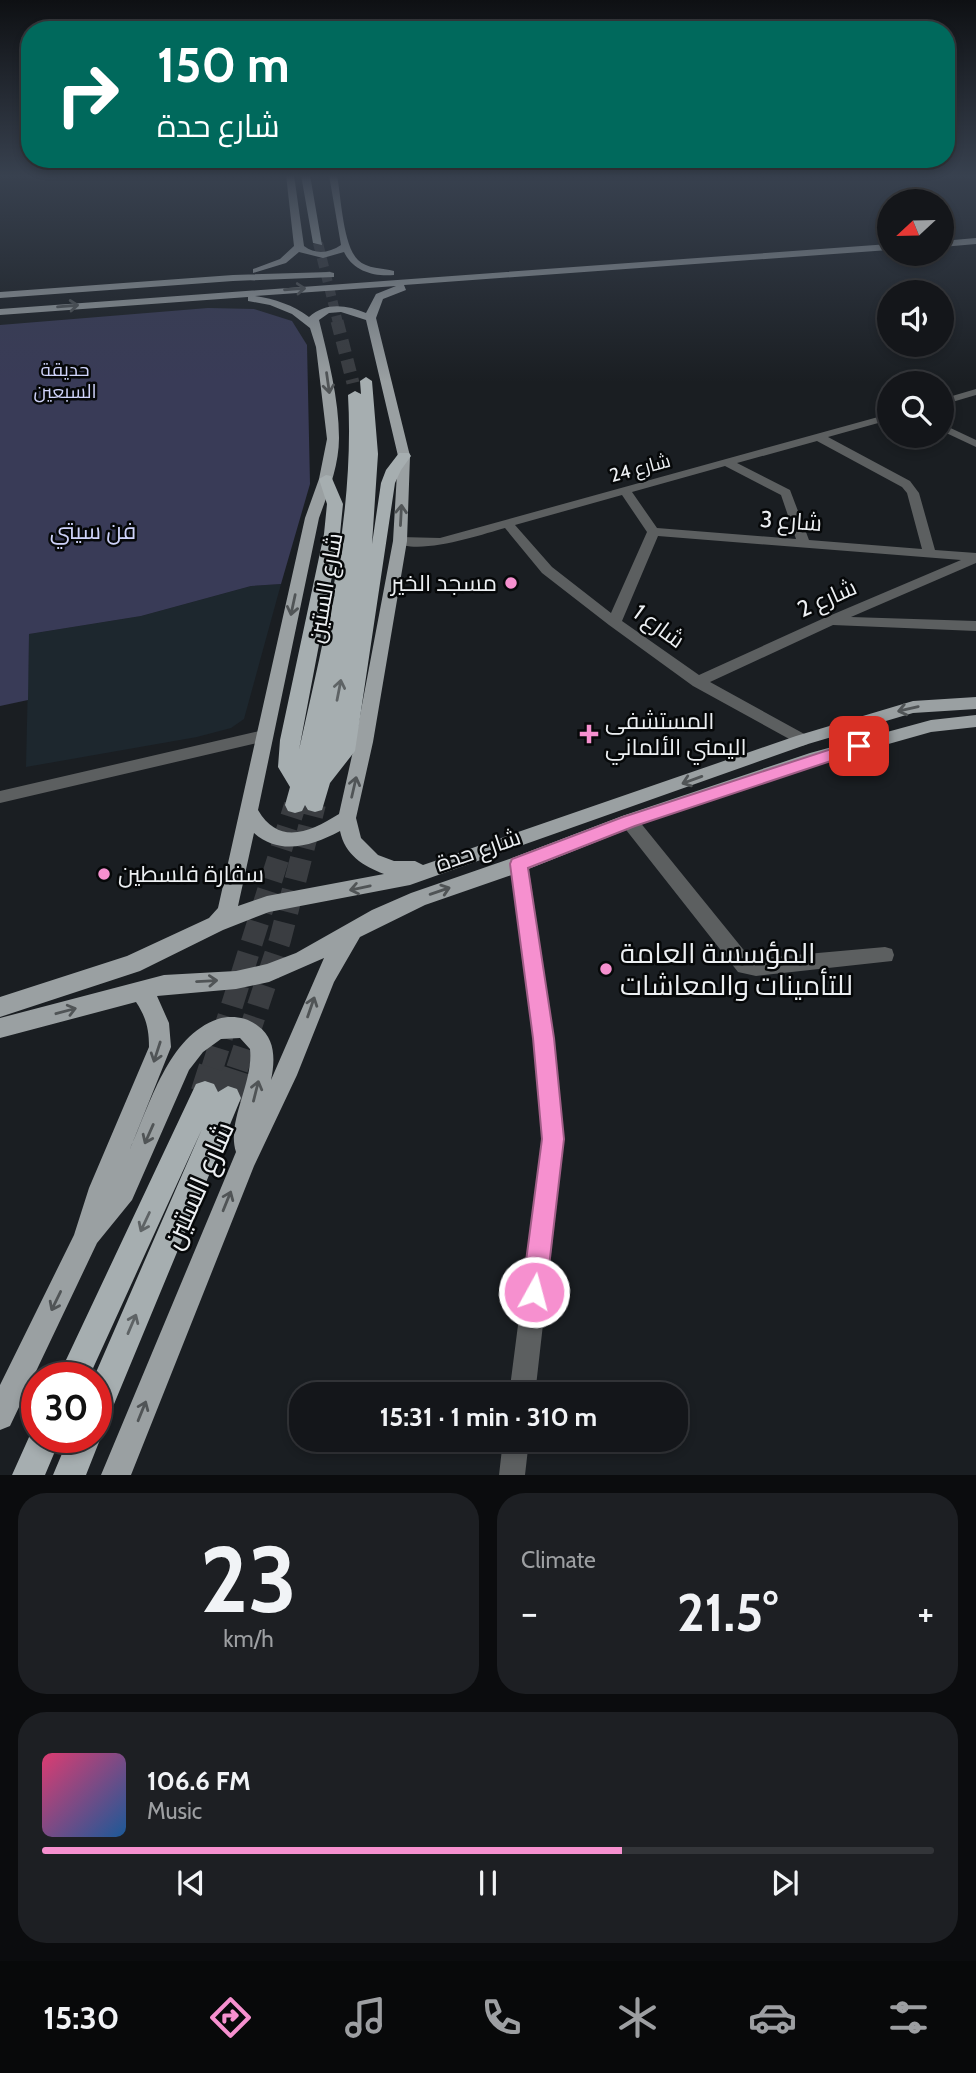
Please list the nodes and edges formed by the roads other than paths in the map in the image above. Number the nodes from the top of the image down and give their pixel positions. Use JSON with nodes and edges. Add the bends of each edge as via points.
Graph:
{"nodes":[{"id":1,"x":299,"y":244,"type":"edge"},
{"id":2,"x":791,"y":244,"type":"edge"},
{"id":3,"x":346,"y":245,"type":"joint"},
{"id":4,"x":299,"y":247,"type":"junction"},
{"id":5,"x":745,"y":247,"type":"junction"},
{"id":6,"x":877,"y":248,"type":"edge"},
{"id":7,"x":700,"y":250,"type":"junction"},
{"id":8,"x":755,"y":257,"type":"junction"},
{"id":9,"x":709,"y":260,"type":"junction"},
{"id":10,"x":391,"y":273,"type":"junction"},
{"id":11,"x":351,"y":274,"type":"dead end"},
{"id":12,"x":338,"y":275,"type":"dead end"},
{"id":13,"x":233,"y":278,"type":"junction"},
{"id":14,"x":475,"y":278,"type":"junction"},
{"id":15,"x":0,"y":295,"type":"edge"},
{"id":16,"x":165,"y":299,"type":"junction"},
{"id":17,"x":0,"y":312,"type":"edge"},
{"id":18,"x":371,"y":318,"type":"junction"},
{"id":19,"x":315,"y":327,"type":"junction"},
{"id":20,"x":976,"y":392,"type":"edge"},
{"id":21,"x":954,"y":398,"type":"edge"},
{"id":22,"x":877,"y":420,"type":"edge"},
{"id":23,"x":954,"y":433,"type":"edge"},
{"id":24,"x":819,"y":437,"type":"junction"},
{"id":25,"x":976,"y":444,"type":"edge"},
{"id":26,"x":404,"y":456,"type":"junction"},
{"id":27,"x":728,"y":463,"type":"junction"},
{"id":28,"x":326,"y":479,"type":"junction"},
{"id":29,"x":624,"y":490,"type":"junction"},
{"id":30,"x":508,"y":524,"type":"junction"},
{"id":31,"x":653,"y":532,"type":"junction"},
{"id":32,"x":400,"y":541,"type":"junction"},
{"id":33,"x":804,"y":543,"type":"junction"},
{"id":34,"x":929,"y":552,"type":"junction"},
{"id":35,"x":976,"y":558,"type":"edge"},
{"id":36,"x":827,"y":621,"type":"junction"},
{"id":37,"x":614,"y":622,"type":"junction"},
{"id":38,"x":976,"y":626,"type":"edge"},
{"id":39,"x":698,"y":682,"type":"junction"},
{"id":40,"x":976,"y":702,"type":"edge"},
{"id":41,"x":863,"y":721,"type":"junction"},
{"id":42,"x":976,"y":721,"type":"edge"},
{"id":43,"x":264,"y":736,"type":"junction"},
{"id":44,"x":883,"y":739,"type":"junction"},
{"id":45,"x":802,"y":740,"type":"junction"},
{"id":46,"x":321,"y":780,"type":"junction"},
{"id":47,"x":300,"y":787,"type":"junction"},
{"id":48,"x":0,"y":797,"type":"edge"},
{"id":49,"x":315,"y":804,"type":"tunnel mouth"},
{"id":50,"x":295,"y":805,"type":"tunnel mouth"},
{"id":51,"x":249,"y":810,"type":"junction"},
{"id":52,"x":347,"y":818,"type":"junction"},
{"id":53,"x":629,"y":821,"type":"junction"},
{"id":54,"x":519,"y":864,"type":"junction"},
{"id":55,"x":429,"y":870,"type":"junction"},
{"id":56,"x":216,"y":924,"type":"junction"},
{"id":57,"x":355,"y":930,"type":"junction"},
{"id":58,"x":885,"y":955,"type":"dead end"},
{"id":59,"x":140,"y":991,"type":"junction"},
{"id":60,"x":0,"y":1007,"type":"edge"},
{"id":61,"x":0,"y":1028,"type":"edge"},
{"id":62,"x":244,"y":1158,"type":"junction"},
{"id":63,"x":86,"y":1239,"type":"junction"},
{"id":64,"x":81,"y":1362,"type":"edge"},
{"id":65,"x":112,"y":1368,"type":"edge"},
{"id":66,"x":524,"y":1382,"type":"edge"},
{"id":67,"x":0,"y":1416,"type":"edge"},
{"id":68,"x":515,"y":1452,"type":"edge"},
{"id":69,"x":38,"y":1453,"type":"edge"},
{"id":70,"x":78,"y":1453,"type":"edge"},
{"id":71,"x":28,"y":1475,"type":"edge"},
{"id":72,"x":69,"y":1475,"type":"edge"},
{"id":73,"x":116,"y":1475,"type":"edge"},
{"id":74,"x":512,"y":1475,"type":"edge"}],
"edges":[{"from":1,"to":4,"type":"main road"},
{"from":2,"to":5,"type":"main road"},
{"from":3,"to":4,"type":"main road","via":[[323,254],[306,253]]},
{"from":3,"to":10,"type":"main road","via":[[357,264]]},
{"from":4,"to":13,"type":"main road","via":[[278,264]]},
{"from":5,"to":7,"type":"main road"},
{"from":5,"to":8,"type":"main road","via":[[741,253]]},
{"from":6,"to":8,"type":"main road"},
{"from":7,"to":9,"type":"main road","via":[[713,255]]},
{"from":7,"to":10,"type":"main road"},
{"from":8,"to":9,"type":"main road"},
{"from":9,"to":14,"type":"main road"},
{"from":10,"to":11,"type":"main road"},
{"from":12,"to":13,"type":"main road"},
{"from":13,"to":15,"type":"main road"},
{"from":16,"to":14,"type":"main road","one_way":true},
{"from":14,"to":18,"type":"main road","via":[[388,290],[376,298]]},
{"from":17,"to":16,"type":"main road","one_way":true},
{"from":16,"to":19,"type":"main road","via":[[272,302]]},
{"from":18,"to":19,"type":"main road","via":[[349,309],[333,309],[319,313],[313,319]]},
{"from":18,"to":26,"type":"main road"},
{"from":19,"to":28,"type":"main road","one_way":true,"via":[[332,421]]},
{"from":20,"to":21,"type":"street"},
{"from":22,"to":24,"type":"street","name":"شارع 24"},
{"from":23,"to":25,"type":"street"},
{"from":24,"to":27,"type":"street","name":"شارع 24"},
{"from":24,"to":34,"type":"street","via":[[906,484],[913,493]]},
{"from":32,"to":26,"type":"main road","one_way":true},
{"from":26,"to":46,"type":"highway","via":[[388,480],[345,751]]},
{"from":27,"to":29,"type":"street","name":"شارع 24"},
{"from":27,"to":33,"type":"street","via":[[786,493]]},
{"from":28,"to":43,"type":"main road","one_way":true,"via":[[312,518]]},
{"from":28,"to":47,"type":"highway","via":[[335,504],[332,534],[289,754],[288,767]]},
{"from":29,"to":30,"type":"street","name":"شارع 24"},
{"from":29,"to":31,"type":"street"},
{"from":30,"to":32,"type":"street","name":"شارع 24","via":[[440,542]]},
{"from":30,"to":37,"type":"street","name":"شارع 1","via":[[547,570]]},
{"from":31,"to":33,"type":"street","name":"شارع 3"},
{"from":31,"to":37,"type":"street"},
{"from":52,"to":32,"type":"main road","one_way":true},
{"from":33,"to":34,"type":"street","name":"شارع 3"},
{"from":34,"to":35,"type":"street","name":"شارع 3"},
{"from":35,"to":36,"type":"street","name":"شارع 2"},
{"from":36,"to":38,"type":"street"},
{"from":36,"to":39,"type":"street","name":"شارع 2"},
{"from":37,"to":39,"type":"street","name":"شارع 1"},
{"from":39,"to":45,"type":"street","name":"شارع 1"},
{"from":40,"to":41,"type":"main road","name":"شارع حدة","one_way":true,"via":[[914,707]]},
{"from":41,"to":44,"type":"main road"},
{"from":41,"to":45,"type":"main road","name":"شارع حدة"},
{"from":42,"to":44,"type":"main road","name":"شارع حدة","via":[[931,726]]},
{"from":43,"to":48,"type":"street"},
{"from":43,"to":51,"type":"main road"},
{"from":44,"to":53,"type":"main road","name":"شارع حدة"},
{"from":45,"to":55,"type":"main road","name":"شارع حدة","one_way":true},
{"from":46,"to":47,"type":"highway","name":"شارع الستين","one_way":true,"via":[[370,513],[372,425],[360,382],[355,505]]},
{"from":46,"to":49,"type":"highway","name":"شارع الستين"},
{"from":47,"to":50,"type":"highway","name":"شارع الستين"},
{"from":51,"to":52,"type":"main road","via":[[267,834],[287,840],[310,838]]},
{"from":51,"to":56,"type":"main road","via":[[227,912]]},
{"from":52,"to":55,"type":"main road","via":[[352,841],[371,861],[394,869]]},
{"from":53,"to":54,"type":"main road","name":"شارع حدة"},
{"from":53,"to":58,"type":"street","via":[[745,966]]},
{"from":57,"to":54,"type":"main road","name":"شارع حدة","one_way":true,"via":[[418,899]]},
{"from":54,"to":66,"type":"street","via":[[553,1139]]},
{"from":55,"to":56,"type":"main road","name":"شارع حدة","one_way":true,"via":[[267,904]]},
{"from":56,"to":60,"type":"main road","name":"شارع حدة","via":[[132,964]]},
{"from":59,"to":57,"type":"main road","name":"شارع حدة","one_way":true,"via":[[269,973]]},
{"from":62,"to":57,"type":"main road","name":"شارع الستين","one_way":true,"via":[[270,1112],[315,994]]},
{"from":61,"to":59,"type":"main road","name":"شارع حدة","one_way":true},
{"from":59,"to":63,"type":"main road","one_way":true,"via":[[155,1010],[161,1027],[160,1046],[100,1188]]},
{"from":62,"to":63,"type":"main road","one_way":true,"via":[[263,1059],[254,1035],[230,1027],[203,1037],[187,1054],[124,1191]]},
{"from":73,"to":62,"type":"main road","name":"شارع الستين","one_way":true},
{"from":63,"to":67,"type":"main road","one_way":true},
{"from":65,"to":64,"type":"highway","name":"شارع الستين","one_way":true,"via":[[217,1095]]},
{"from":68,"to":74,"type":"street"},
{"from":69,"to":71,"type":"highway"},
{"from":70,"to":72,"type":"highway"}]}
